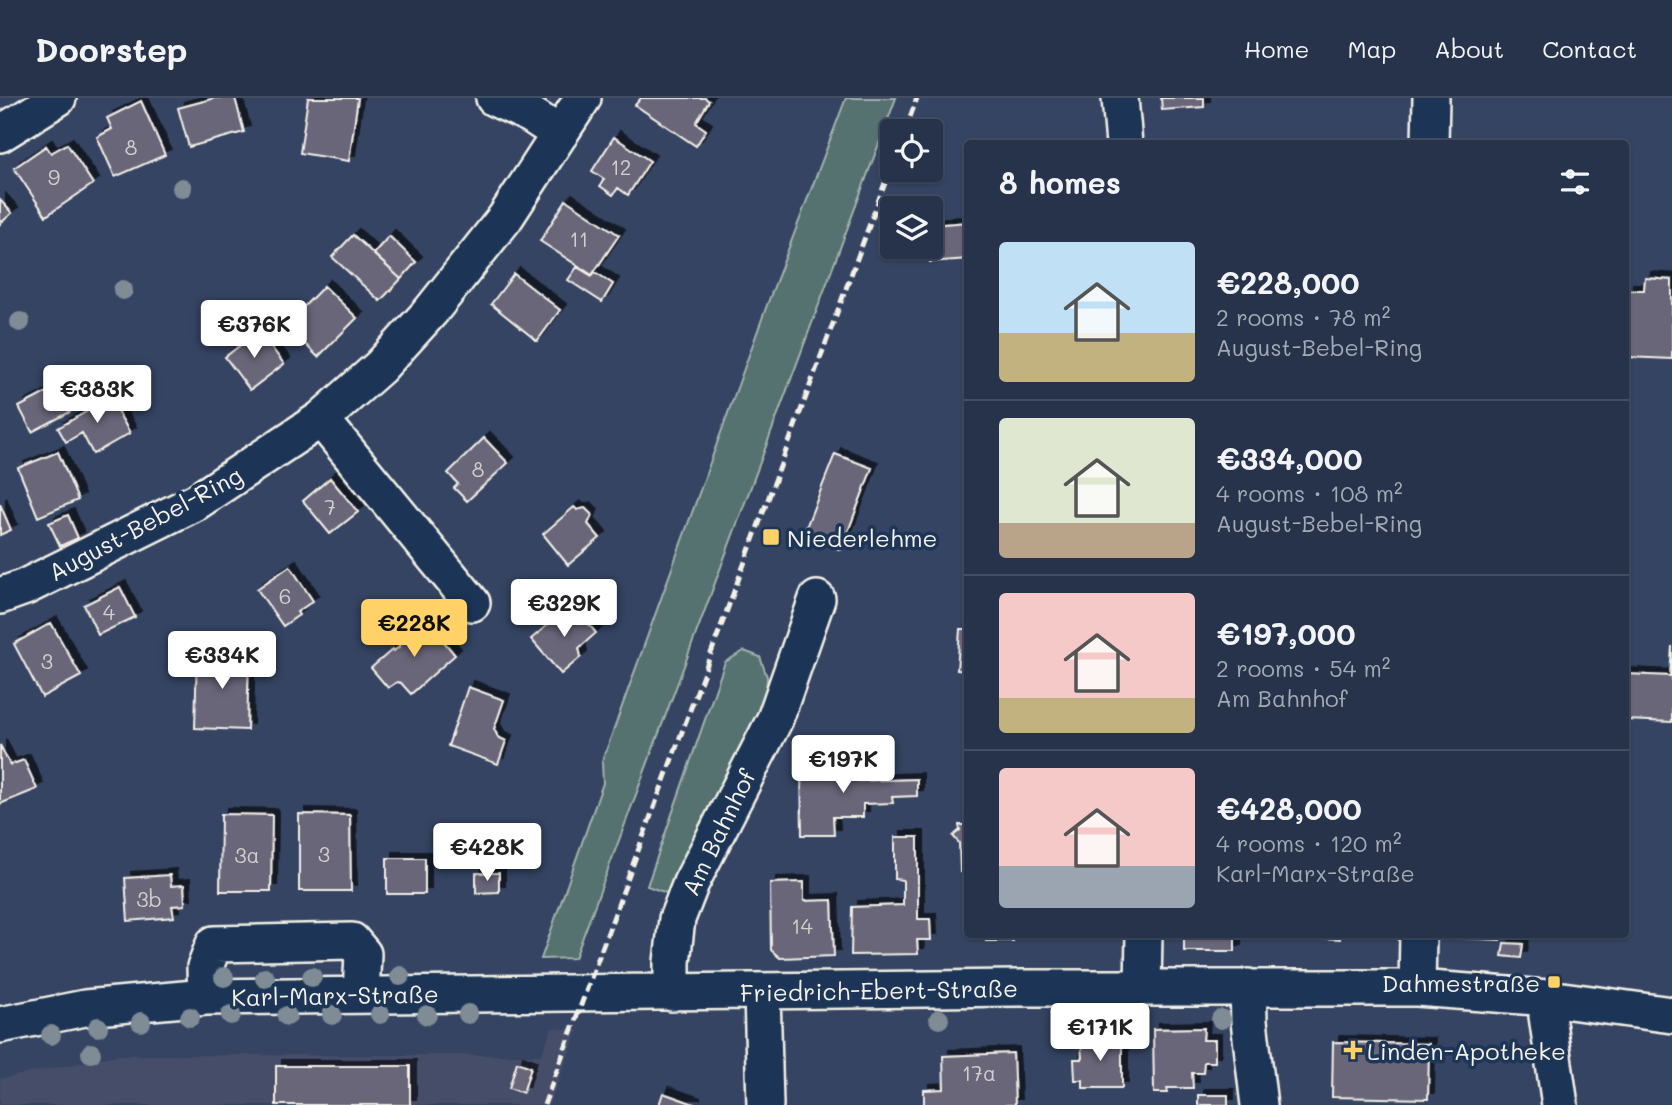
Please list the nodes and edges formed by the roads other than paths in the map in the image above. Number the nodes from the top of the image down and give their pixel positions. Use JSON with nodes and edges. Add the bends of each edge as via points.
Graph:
{"nodes":[{"id":1,"x":58,"y":98,"type":"edge"},
{"id":2,"x":494,"y":98,"type":"edge"},
{"id":3,"x":583,"y":98,"type":"edge"},
{"id":4,"x":1120,"y":98,"type":"edge"},
{"id":5,"x":1431,"y":98,"type":"edge"},
{"id":6,"x":0,"y":134,"type":"edge"},
{"id":7,"x":559,"y":134,"type":"junction"},
{"id":8,"x":1124,"y":140,"type":"edge"},
{"id":9,"x":1430,"y":140,"type":"edge"},
{"id":10,"x":321,"y":419,"type":"junction"},
{"id":11,"x":0,"y":596,"type":"edge"},
{"id":12,"x":817,"y":599,"type":"dead end"},
{"id":13,"x":472,"y":603,"type":"dead end"},
{"id":14,"x":1144,"y":938,"type":"edge"},
{"id":15,"x":1418,"y":938,"type":"edge"},
{"id":16,"x":1143,"y":988,"type":"junction"},
{"id":17,"x":1248,"y":988,"type":"junction"},
{"id":18,"x":1417,"y":988,"type":"junction"},
{"id":19,"x":762,"y":992,"type":"junction"},
{"id":20,"x":672,"y":993,"type":"junction"},
{"id":21,"x":361,"y":995,"type":"junction"},
{"id":22,"x":206,"y":997,"type":"junction"},
{"id":23,"x":1548,"y":998,"type":"junction"},
{"id":24,"x":1672,"y":1015,"type":"edge"},
{"id":25,"x":0,"y":1025,"type":"edge"},
{"id":26,"x":765,"y":1105,"type":"edge"},
{"id":27,"x":1259,"y":1105,"type":"edge"},
{"id":28,"x":1560,"y":1105,"type":"edge"}],
"edges":[{"from":1,"to":6,"type":"street"},
{"from":2,"to":7,"type":"street"},
{"from":3,"to":7,"type":"street","name":"August-Bebel-Ring"},
{"from":4,"to":8,"type":"street"},
{"from":5,"to":9,"type":"street"},
{"from":7,"to":10,"type":"street","name":"August-Bebel-Ring","via":[[505,218],[431,311],[380,367]]},
{"from":10,"to":11,"type":"street","name":"August-Bebel-Ring","via":[[195,502]]},
{"from":10,"to":13,"type":"street"},
{"from":12,"to":20,"type":"street","name":"Am Bahnhof","via":[[775,719],[677,919]]},
{"from":14,"to":16,"type":"street"},
{"from":15,"to":18,"type":"street"},
{"from":16,"to":17,"type":"street","name":"Friedrich-Ebert-Straße"},
{"from":16,"to":19,"type":"street","name":"Friedrich-Ebert-Straße"},
{"from":17,"to":18,"type":"street","name":"Friedrich-Ebert-Straße"},
{"from":17,"to":27,"type":"street"},
{"from":18,"to":23,"type":"street","name":"Friedrich-Ebert-Straße"},
{"from":19,"to":20,"type":"street","name":"Friedrich-Ebert-Straße"},
{"from":19,"to":26,"type":"street"},
{"from":20,"to":21,"type":"street","name":"Karl-Marx-Straße"},
{"from":21,"to":22,"type":"street","name":"Karl-Marx-Straße"},
{"from":21,"to":22,"type":"street","via":[[363,954],[352,941],[214,944],[205,967]]},
{"from":22,"to":25,"type":"street","name":"Karl-Marx-Straße","via":[[85,1008]]},
{"from":23,"to":24,"type":"street","name":"Friedrich-Ebert-Straße"},
{"from":23,"to":28,"type":"street"}]}
